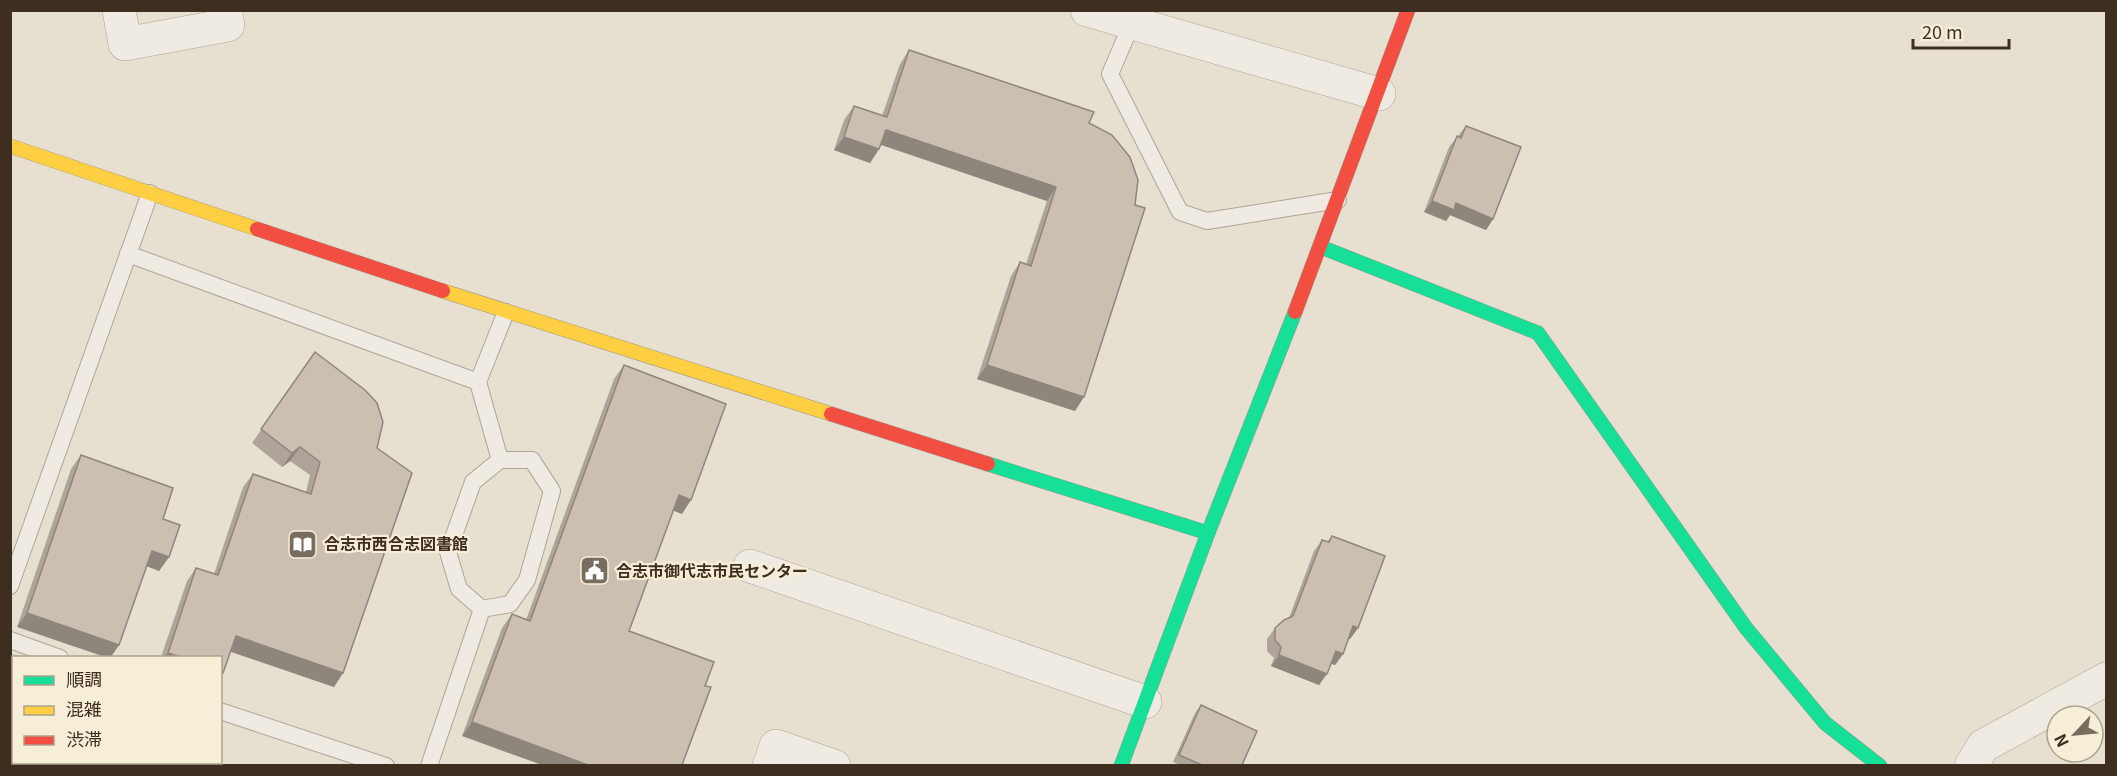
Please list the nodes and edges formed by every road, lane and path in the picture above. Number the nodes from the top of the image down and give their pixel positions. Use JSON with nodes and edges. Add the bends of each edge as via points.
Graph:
{"nodes":[{"id":1,"x":119,"y":10,"type":"edge"},
{"id":2,"x":225,"y":10,"type":"edge"},
{"id":3,"x":1087,"y":10,"type":"edge"},
{"id":4,"x":1408,"y":10,"type":"edge"},
{"id":5,"x":1132,"y":23,"type":"junction"},
{"id":6,"x":1378,"y":94,"type":"junction"},
{"id":7,"x":10,"y":146,"type":"edge"},
{"id":8,"x":150,"y":193,"type":"junction"},
{"id":9,"x":1338,"y":200,"type":"junction"},
{"id":10,"x":1321,"y":247,"type":"junction"},
{"id":11,"x":128,"y":254,"type":"junction"},
{"id":12,"x":506,"y":312,"type":"junction"},
{"id":13,"x":478,"y":382,"type":"junction"},
{"id":14,"x":500,"y":460,"type":"junction"},
{"id":15,"x":1209,"y":534,"type":"junction"},
{"id":16,"x":750,"y":566,"type":"dead end"},
{"id":17,"x":10,"y":586,"type":"edge"},
{"id":18,"x":482,"y":609,"type":"junction"},
{"id":19,"x":10,"y":640,"type":"edge"},
{"id":20,"x":57,"y":656,"type":"edge"},
{"id":21,"x":2106,"y":679,"type":"edge"},
{"id":22,"x":1145,"y":702,"type":"junction"},
{"id":23,"x":222,"y":712,"type":"edge"},
{"id":24,"x":386,"y":765,"type":"edge"},
{"id":25,"x":429,"y":765,"type":"edge"},
{"id":26,"x":769,"y":765,"type":"edge"},
{"id":27,"x":834,"y":765,"type":"edge"},
{"id":28,"x":1121,"y":765,"type":"edge"},
{"id":29,"x":1880,"y":765,"type":"edge"},
{"id":30,"x":1971,"y":765,"type":"edge"}],
"edges":[{"from":1,"to":2,"type":"street","via":[[125,44],[228,26]]},
{"from":3,"to":5,"type":"street"},
{"from":4,"to":6,"type":"street"},
{"from":5,"to":6,"type":"street"},
{"from":5,"to":9,"type":"lane","via":[[1110,74],[1180,212],[1207,221]]},
{"from":6,"to":9,"type":"street"},
{"from":7,"to":8,"type":"street"},
{"from":8,"to":11,"type":"lane"},
{"from":8,"to":12,"type":"street"},
{"from":9,"to":10,"type":"street"},
{"from":10,"to":15,"type":"street"},
{"from":10,"to":29,"type":"street","via":[[1538,333],[1746,628],[1825,723]]},
{"from":11,"to":13,"type":"lane"},
{"from":11,"to":17,"type":"lane"},
{"from":12,"to":13,"type":"lane"},
{"from":12,"to":15,"type":"street"},
{"from":13,"to":14,"type":"lane"},
{"from":14,"to":18,"type":"lane","via":[[472,482],[448,552],[459,589]]},
{"from":14,"to":18,"type":"lane","via":[[532,460],[552,491],[527,580],[510,604]]},
{"from":15,"to":22,"type":"street"},
{"from":16,"to":22,"type":"street"},
{"from":18,"to":25,"type":"lane"},
{"from":19,"to":20,"type":"lane"},
{"from":21,"to":30,"type":"street","via":[[1983,746]]},
{"from":22,"to":28,"type":"street"},
{"from":23,"to":24,"type":"lane"},
{"from":26,"to":27,"type":"street","via":[[776,746]]}]}
